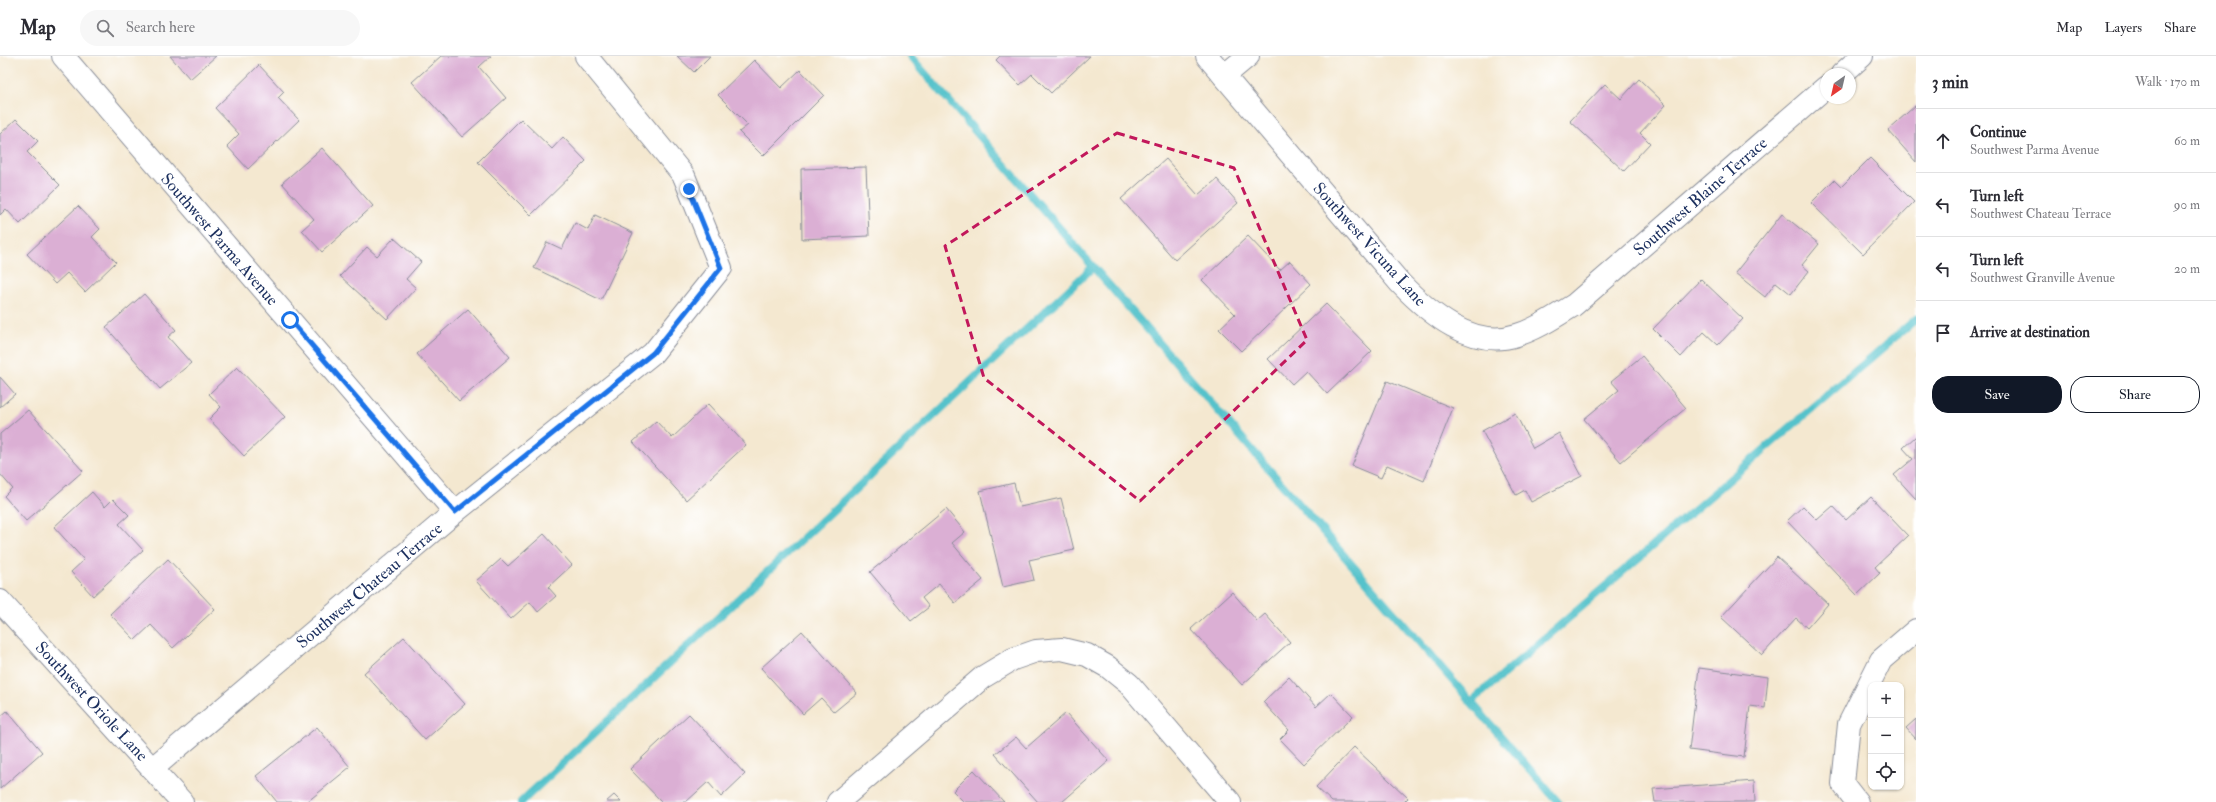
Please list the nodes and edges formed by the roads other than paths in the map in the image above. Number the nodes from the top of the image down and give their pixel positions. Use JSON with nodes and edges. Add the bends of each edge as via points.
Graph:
{"nodes":[{"id":1,"x":63,"y":56,"type":"edge"},
{"id":2,"x":586,"y":56,"type":"edge"},
{"id":3,"x":1207,"y":56,"type":"edge"},
{"id":4,"x":1248,"y":56,"type":"edge"},
{"id":5,"x":1862,"y":56,"type":"edge"},
{"id":6,"x":1849,"y":68,"type":"edge"},
{"id":7,"x":1224,"y":76,"type":"junction"},
{"id":8,"x":1820,"y":92,"type":"edge"},
{"id":9,"x":1574,"y":305,"type":"joint"},
{"id":10,"x":455,"y":512,"type":"junction"},
{"id":11,"x":0,"y":601,"type":"edge"},
{"id":12,"x":1916,"y":630,"type":"edge"},
{"id":13,"x":153,"y":768,"type":"junction"},
{"id":14,"x":182,"y":802,"type":"edge"},
{"id":15,"x":838,"y":802,"type":"edge"},
{"id":16,"x":1230,"y":802,"type":"edge"},
{"id":17,"x":1857,"y":802,"type":"edge"}],
"edges":[{"from":1,"to":10,"type":"street","name":"Southwest Parma Avenue"},
{"from":2,"to":10,"type":"street","name":"Southwest Chateau Terrace","via":[[684,176],[721,268],[653,353]]},
{"from":3,"to":7,"type":"street","name":"Southwest Vicuna Lane"},
{"from":4,"to":7,"type":"street"},
{"from":5,"to":6,"type":"street"},
{"from":7,"to":9,"type":"street","name":"Southwest Vicuna Lane","via":[[1400,283],[1422,306],[1446,322],[1466,333],[1495,339],[1517,335],[1547,322]]},
{"from":8,"to":9,"type":"street","name":"Southwest Blaine Terrace"},
{"from":10,"to":13,"type":"street","name":"Southwest Chateau Terrace"},
{"from":11,"to":13,"type":"street","name":"Southwest Oriole Lane"},
{"from":12,"to":17,"type":"street","via":[[1881,660],[1849,724],[1843,784]]},
{"from":13,"to":14,"type":"street","name":"Southwest Oriole Lane"},
{"from":15,"to":16,"type":"street","via":[[983,677],[1013,659],[1036,651],[1062,649],[1087,655],[1108,667],[1128,684]]}]}
